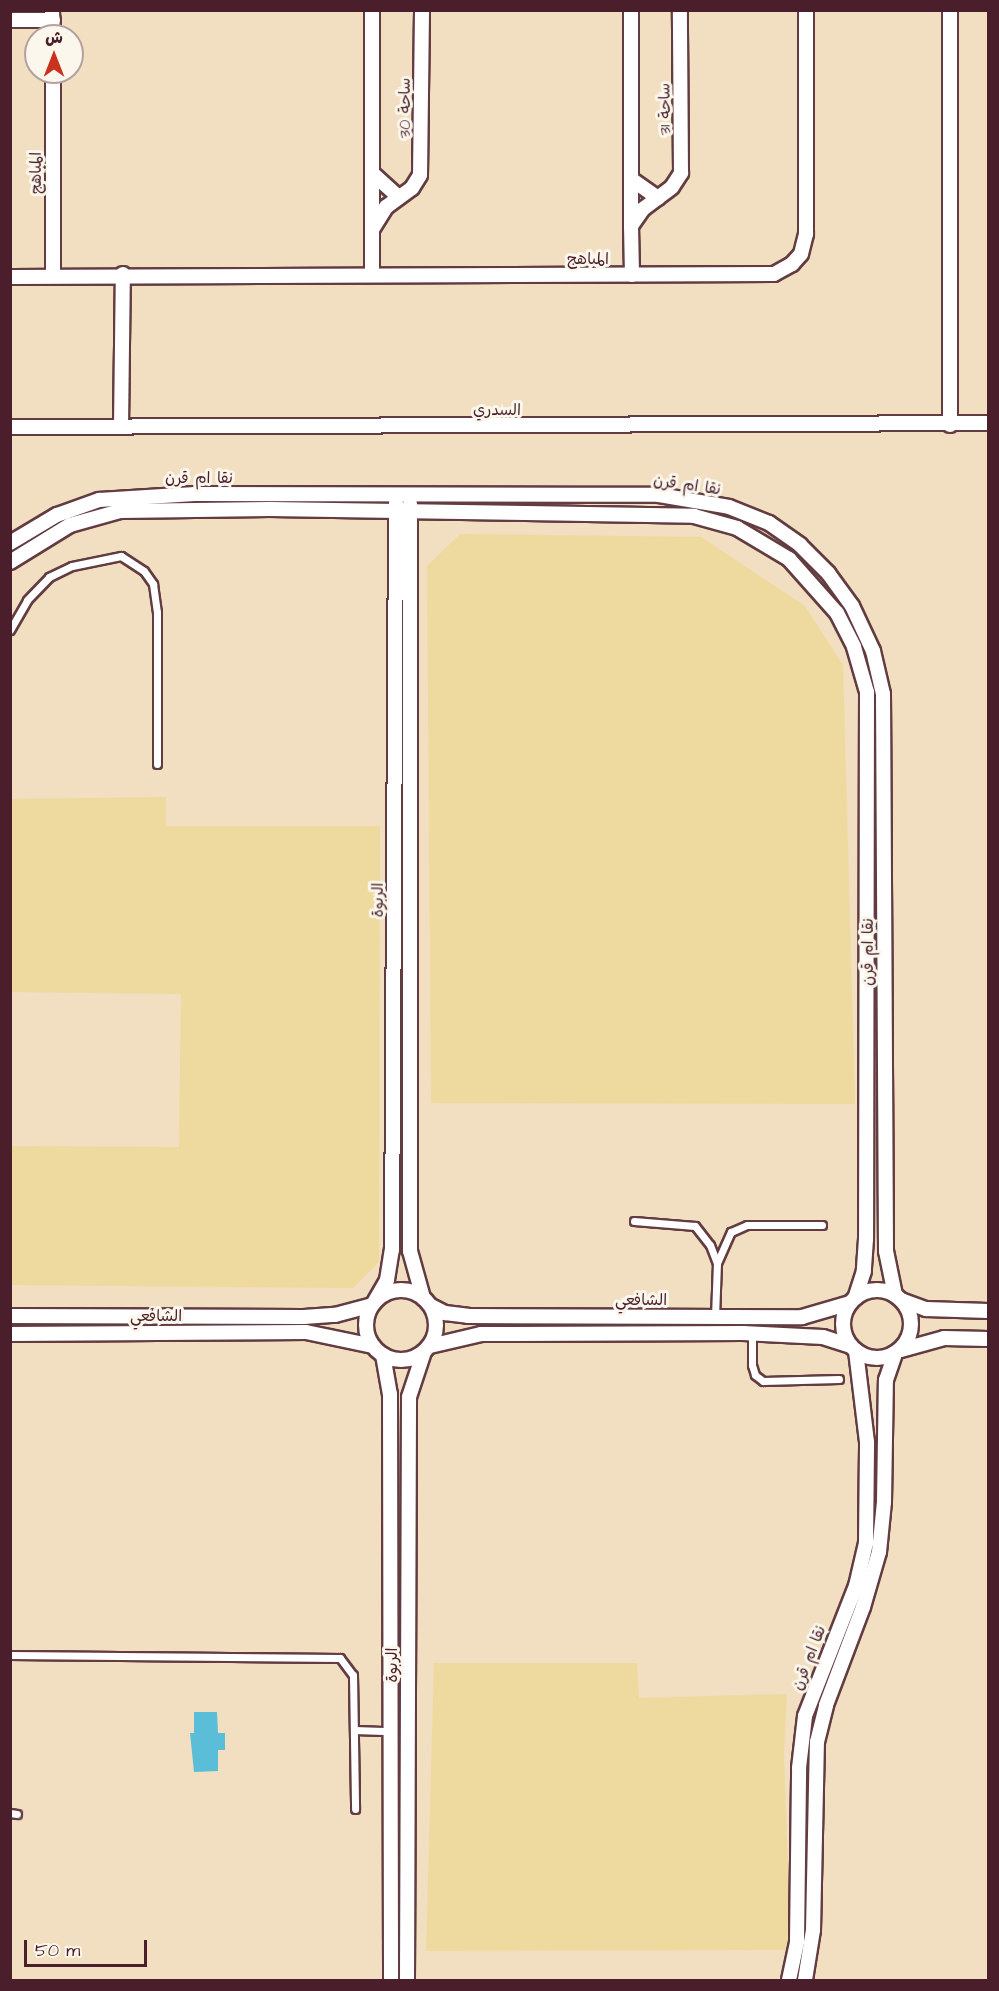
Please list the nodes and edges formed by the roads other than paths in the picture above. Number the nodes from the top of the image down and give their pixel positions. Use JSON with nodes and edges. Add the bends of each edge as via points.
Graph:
{"nodes":[{"id":1,"x":372,"y":10,"type":"edge"},
{"id":2,"x":422,"y":10,"type":"edge"},
{"id":3,"x":631,"y":10,"type":"edge"},
{"id":4,"x":680,"y":10,"type":"edge"},
{"id":5,"x":806,"y":10,"type":"edge"},
{"id":6,"x":950,"y":10,"type":"edge"},
{"id":7,"x":52,"y":15,"type":"edge"},
{"id":8,"x":10,"y":20,"type":"edge"},
{"id":9,"x":53,"y":84,"type":"edge"},
{"id":10,"x":372,"y":173,"type":"junction"},
{"id":11,"x":631,"y":179,"type":"junction"},
{"id":12,"x":399,"y":197,"type":"junction"},
{"id":13,"x":658,"y":198,"type":"junction"},
{"id":14,"x":631,"y":226,"type":"junction"},
{"id":15,"x":372,"y":230,"type":"junction"},
{"id":16,"x":123,"y":274,"type":"junction"},
{"id":17,"x":53,"y":275,"type":"junction"},
{"id":18,"x":372,"y":275,"type":"junction"},
{"id":19,"x":632,"y":275,"type":"junction"},
{"id":20,"x":10,"y":277,"type":"edge"},
{"id":21,"x":950,"y":425,"type":"junction"},
{"id":22,"x":987,"y":425,"type":"edge"},
{"id":23,"x":10,"y":427,"type":"edge"},
{"id":24,"x":121,"y":427,"type":"junction"},
{"id":25,"x":396,"y":495,"type":"junction"},
{"id":26,"x":411,"y":495,"type":"junction"},
{"id":27,"x":403,"y":512,"type":"junction"},
{"id":28,"x":10,"y":543,"type":"edge"},
{"id":29,"x":10,"y":562,"type":"edge"},
{"id":30,"x":10,"y":630,"type":"edge"},
{"id":31,"x":157,"y":764,"type":"dead end"},
{"id":32,"x":634,"y":1221,"type":"dead end"},
{"id":33,"x":822,"y":1225,"type":"dead end"},
{"id":34,"x":717,"y":1263,"type":"junction"},
{"id":35,"x":898,"y":1297,"type":"junction"},
{"id":36,"x":852,"y":1300,"type":"junction"},
{"id":37,"x":427,"y":1302,"type":"junction"},
{"id":38,"x":374,"y":1303,"type":"junction"},
{"id":39,"x":988,"y":1311,"type":"edge"},
{"id":40,"x":10,"y":1316,"type":"edge"},
{"id":41,"x":715,"y":1317,"type":"junction"},
{"id":42,"x":752,"y":1333,"type":"junction"},
{"id":43,"x":10,"y":1334,"type":"edge"},
{"id":44,"x":988,"y":1339,"type":"edge"},
{"id":45,"x":853,"y":1348,"type":"junction"},
{"id":46,"x":427,"y":1349,"type":"junction"},
{"id":47,"x":378,"y":1351,"type":"junction"},
{"id":48,"x":898,"y":1352,"type":"junction"},
{"id":49,"x":839,"y":1379,"type":"dead end"},
{"id":50,"x":10,"y":1655,"type":"edge"},
{"id":51,"x":354,"y":1730,"type":"junction"},
{"id":52,"x":391,"y":1731,"type":"junction"},
{"id":53,"x":355,"y":1809,"type":"dead end"},
{"id":54,"x":391,"y":1980,"type":"edge"},
{"id":55,"x":407,"y":1980,"type":"edge"},
{"id":56,"x":789,"y":1980,"type":"edge"},
{"id":57,"x":805,"y":1980,"type":"edge"}],
"edges":[{"from":1,"to":10,"type":"street","name":"ساحة 30"},
{"from":2,"to":12,"type":"street","name":"ساحة 30","via":[[421,167],[412,188]]},
{"from":3,"to":11,"type":"street","name":"ساحة 31"},
{"from":4,"to":13,"type":"street","name":"ساحة 31","via":[[682,166],[678,180]]},
{"from":5,"to":19,"type":"street","name":"المباهج","via":[[806,222],[801,254],[774,274]]},
{"from":6,"to":21,"type":"street"},
{"from":7,"to":8,"type":"street"},
{"from":9,"to":17,"type":"street","name":"المباهج"},
{"from":10,"to":12,"type":"street"},
{"from":10,"to":15,"type":"street","name":"ساحة 30"},
{"from":11,"to":13,"type":"street"},
{"from":11,"to":14,"type":"street","name":"ساحة 31"},
{"from":12,"to":15,"type":"street","name":"ساحة 30","via":[[379,215]]},
{"from":13,"to":14,"type":"street","name":"ساحة 31"},
{"from":14,"to":19,"type":"street","name":"ساحة 31"},
{"from":15,"to":18,"type":"street","name":"ساحة 30"},
{"from":16,"to":17,"type":"street","name":"المباهج"},
{"from":16,"to":18,"type":"street","name":"المباهج"},
{"from":16,"to":24,"type":"street"},
{"from":17,"to":20,"type":"street","name":"المباهج"},
{"from":18,"to":19,"type":"street","name":"المباهج"},
{"from":21,"to":22,"type":"street","name":"السدري"},
{"from":21,"to":24,"type":"street","name":"السدري"},
{"from":23,"to":24,"type":"street","name":"السدري"},
{"from":25,"to":26,"type":"street","name":"نقا ام قرن"},
{"from":25,"to":27,"type":"street","name":"الربوة"},
{"from":25,"to":28,"type":"street","name":"نقا ام قرن","via":[[130,496],[65,511]]},
{"from":26,"to":27,"type":"street","name":"الربوة"},
{"from":26,"to":35,"type":"street","name":"نقا ام قرن","via":[[659,495],[710,502],[769,523],[800,544],[852,606],[873,651],[883,694],[886,1251]]},
{"from":27,"to":29,"type":"street","name":"نقا ام قرن","via":[[270,508],[120,511],[70,525]]},
{"from":27,"to":36,"type":"street","name":"نقا ام قرن","via":[[659,513],[715,520],[750,534],[789,559],[813,582],[842,621],[860,662],[869,720],[866,1239],[864,1271]]},
{"from":27,"to":37,"type":"street","name":"الربوة","via":[[410,1251]]},
{"from":27,"to":38,"type":"street","name":"الربوة","via":[[392,1250],[387,1280]]},
{"from":30,"to":31,"type":"lane","via":[[27,600],[49,577],[72,566],[121,556],[144,571],[153,584],[157,612]]},
{"from":32,"to":34,"type":"lane","via":[[695,1226],[710,1245]]},
{"from":33,"to":34,"type":"lane","via":[[736,1229],[724,1240]]},
{"from":34,"to":41,"type":"lane"},
{"from":35,"to":36,"type":"street","via":[[874,1290]]},
{"from":35,"to":39,"type":"street","via":[[926,1309]]},
{"from":35,"to":48,"type":"street","via":[[912,1325]]},
{"from":36,"to":41,"type":"street","name":"الشافعي","via":[[802,1317]]},
{"from":36,"to":45,"type":"street","via":[[843,1320]]},
{"from":37,"to":38,"type":"street","via":[[404,1290]]},
{"from":37,"to":41,"type":"street","name":"الشافعي","via":[[446,1313],[468,1316]]},
{"from":37,"to":46,"type":"street","via":[[437,1326]]},
{"from":38,"to":40,"type":"street","name":"الشافعي","via":[[336,1315],[304,1317]]},
{"from":38,"to":47,"type":"street","via":[[366,1326]]},
{"from":42,"to":45,"type":"street","name":"الشافعي","via":[[823,1337]]},
{"from":42,"to":46,"type":"street","name":"الشافعي","via":[[481,1334]]},
{"from":42,"to":49,"type":"lane","via":[[755,1375],[763,1380]]},
{"from":43,"to":47,"type":"street","name":"الشافعي","via":[[306,1332],[339,1336]]},
{"from":44,"to":48,"type":"street","via":[[944,1338]]},
{"from":45,"to":48,"type":"street","via":[[875,1359]]},
{"from":45,"to":56,"type":"street","name":"نقا ام قرن","via":[[867,1442],[866,1543],[856,1586],[805,1716],[799,1768],[797,1941]]},
{"from":46,"to":47,"type":"street","via":[[404,1360]]},
{"from":46,"to":55,"type":"street","name":"الربوة","via":[[409,1397]]},
{"from":47,"to":52,"type":"street","name":"الربوة","via":[[390,1394]]},
{"from":48,"to":57,"type":"street","name":"نقا ام قرن","via":[[886,1380],[879,1552],[817,1742],[813,1930]]},
{"from":50,"to":51,"type":"lane","via":[[340,1658],[353,1675]]},
{"from":51,"to":52,"type":"lane"},
{"from":51,"to":53,"type":"lane"},
{"from":52,"to":54,"type":"street","name":"الربوة"}]}
